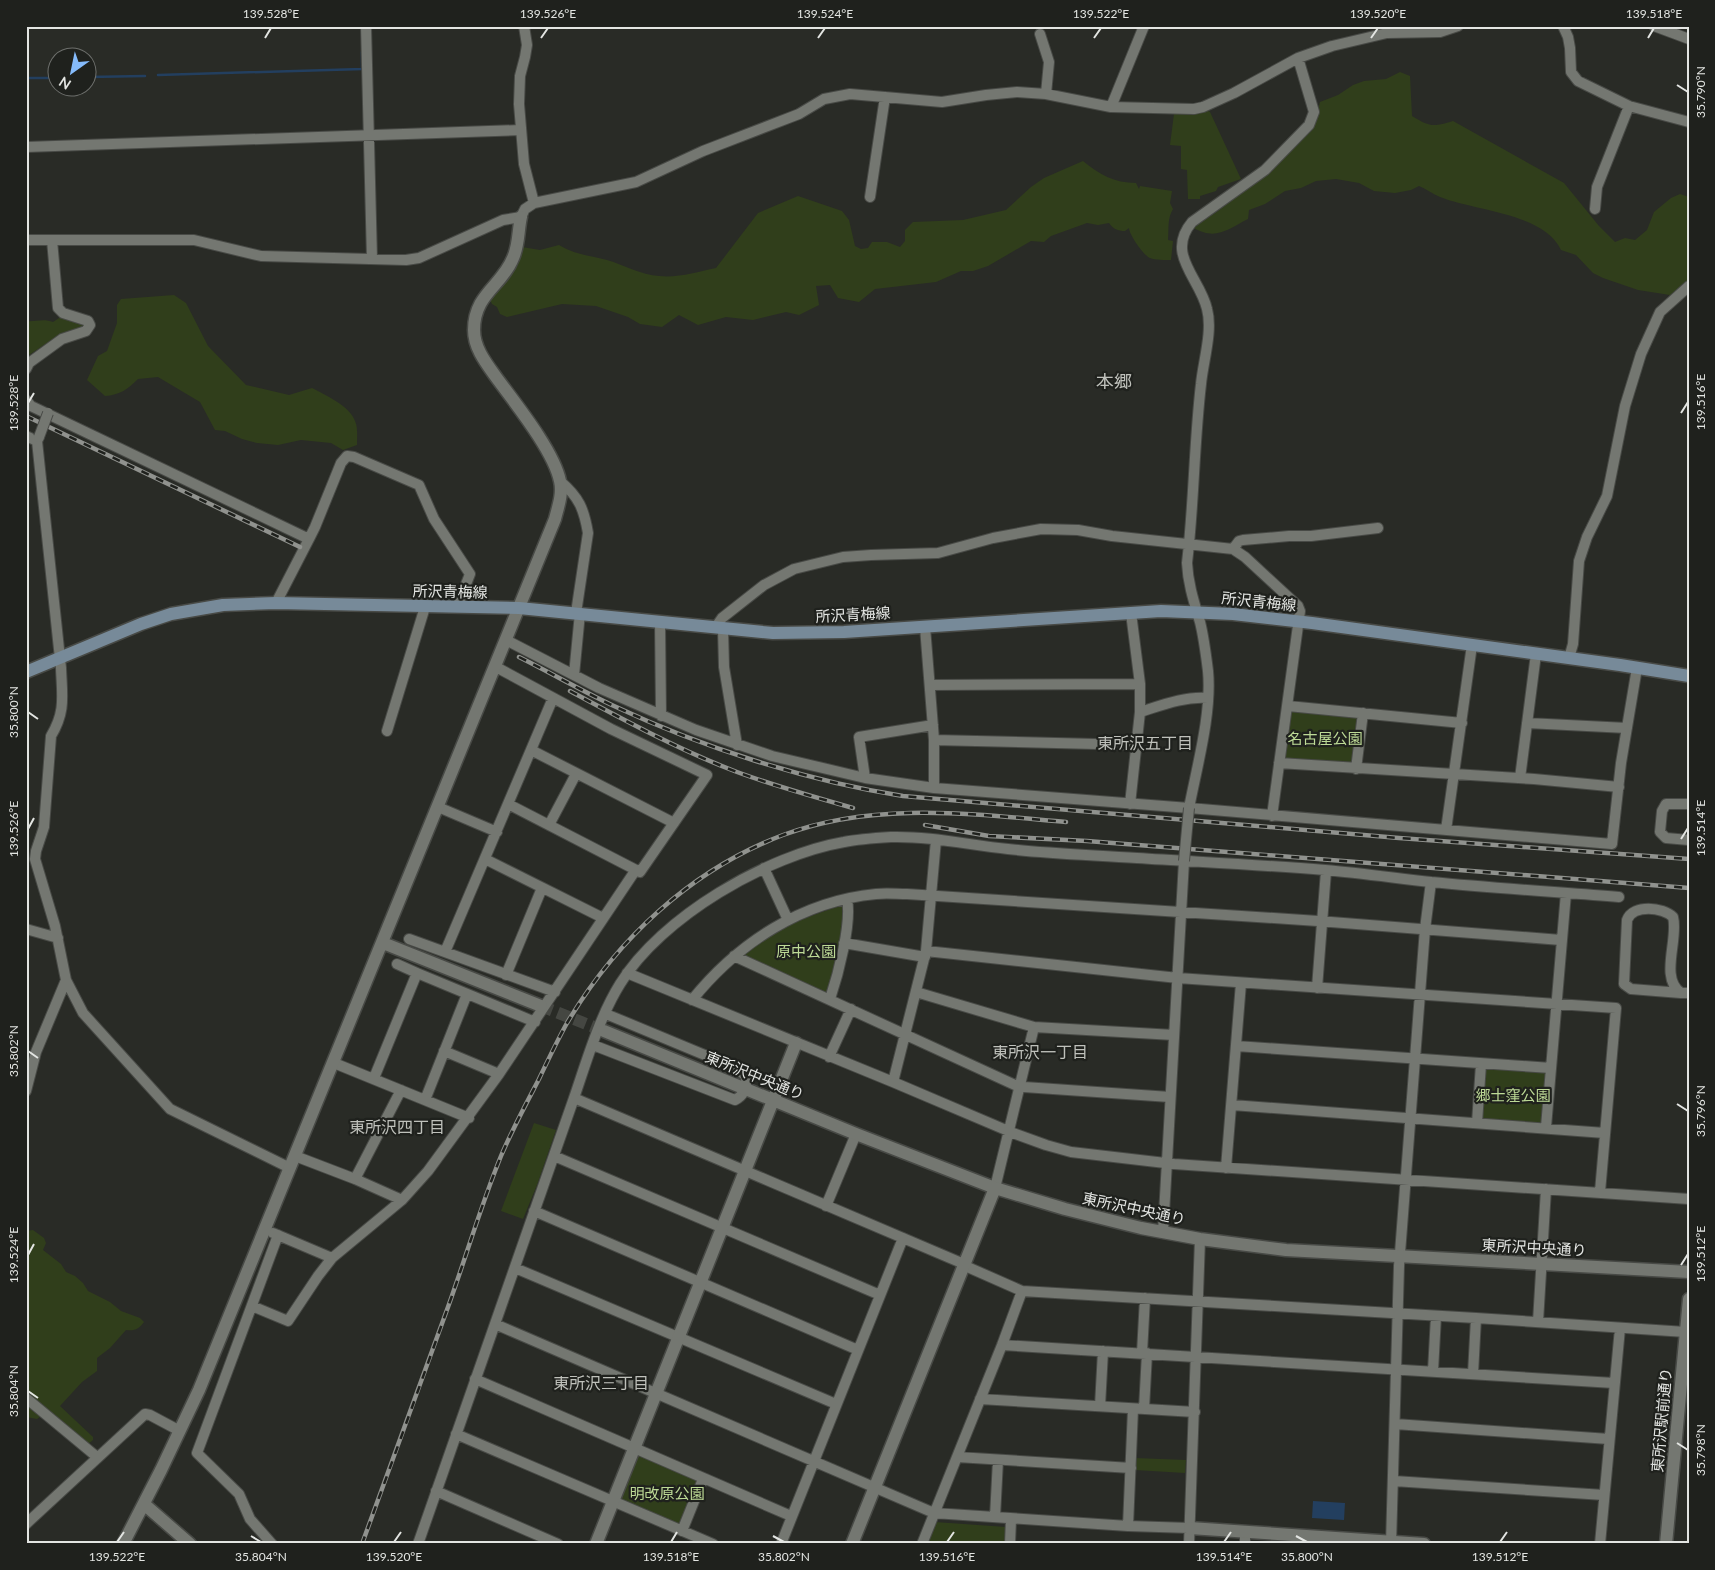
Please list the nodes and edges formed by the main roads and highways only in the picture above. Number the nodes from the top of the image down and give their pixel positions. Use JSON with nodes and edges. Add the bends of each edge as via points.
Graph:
{"nodes":[{"id":1,"x":26,"y":672,"type":"edge"},
{"id":2,"x":1689,"y":676,"type":"edge"}],
"edges":[{"from":1,"to":2,"type":"main road","name":"所沢青梅線","via":[[171,614],[223,605],[276,603],[519,608],[801,633],[1195,611],[1262,616]]}]}
